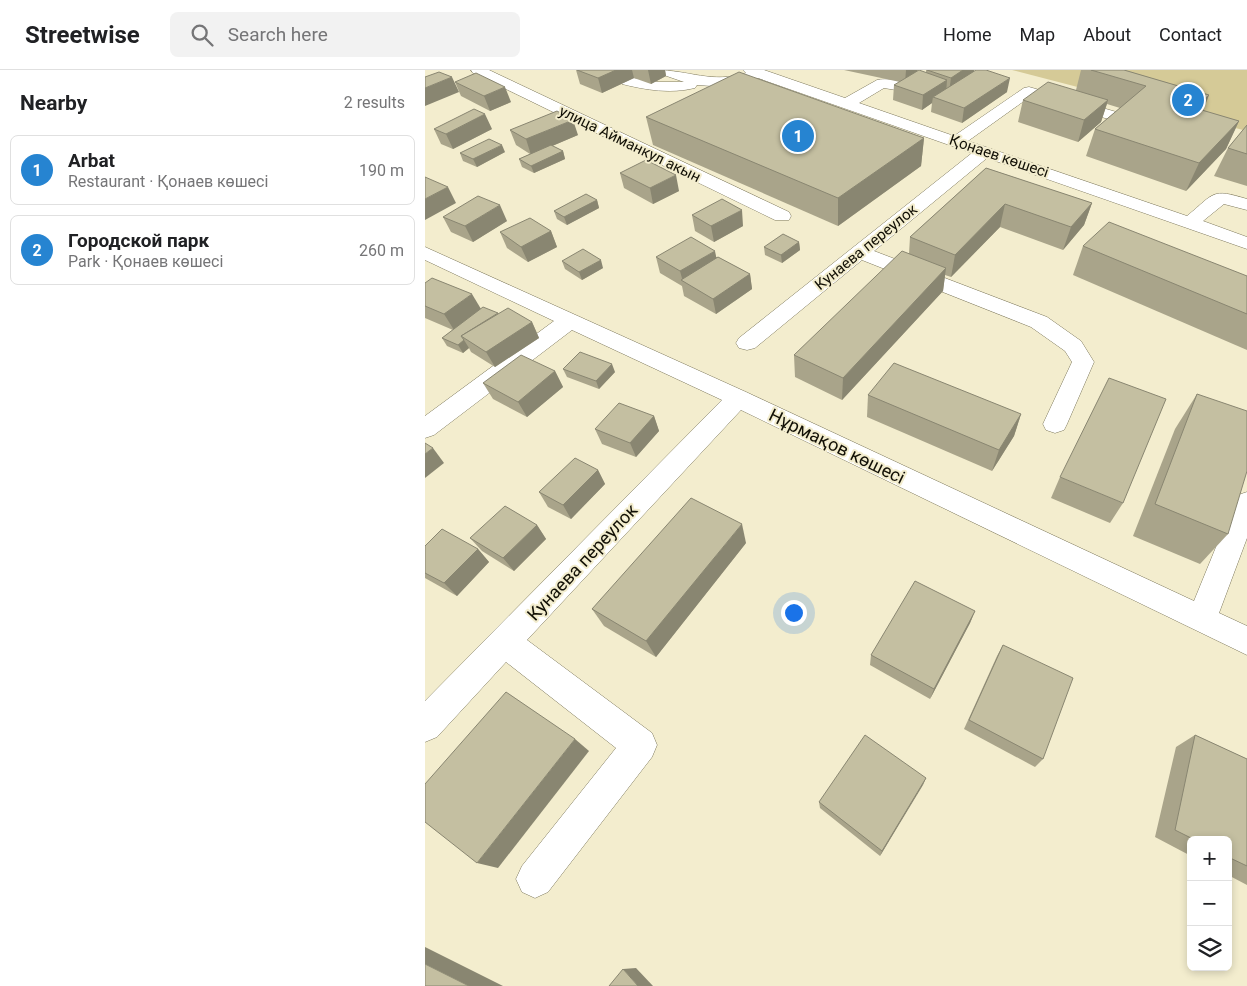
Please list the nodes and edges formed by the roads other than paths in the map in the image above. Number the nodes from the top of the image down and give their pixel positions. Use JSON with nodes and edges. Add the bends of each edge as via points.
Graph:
{"nodes":[{"id":1,"x":478,"y":70,"type":"edge"},
{"id":2,"x":663,"y":70,"type":"edge"},
{"id":3,"x":759,"y":73,"type":"edge"},
{"id":4,"x":792,"y":77,"type":"edge"},
{"id":5,"x":627,"y":81,"type":"dead end"},
{"id":6,"x":701,"y":83,"type":"junction"},
{"id":7,"x":902,"y":87,"type":"edge"},
{"id":8,"x":725,"y":96,"type":"edge"},
{"id":9,"x":847,"y":103,"type":"junction"},
{"id":10,"x":1115,"y":116,"type":"edge"},
{"id":11,"x":957,"y":142,"type":"junction"},
{"id":12,"x":985,"y":151,"type":"junction"},
{"id":13,"x":1247,"y":205,"type":"edge"},
{"id":14,"x":782,"y":216,"type":"dead end"},
{"id":15,"x":1190,"y":223,"type":"junction"},
{"id":16,"x":1247,"y":243,"type":"edge"},
{"id":17,"x":860,"y":252,"type":"junction"},
{"id":18,"x":425,"y":253,"type":"edge"},
{"id":19,"x":569,"y":320,"type":"junction"},
{"id":20,"x":747,"y":343,"type":"dead end"},
{"id":21,"x":738,"y":398,"type":"junction"},
{"id":22,"x":1055,"y":424,"type":"dead end"},
{"id":23,"x":425,"y":429,"type":"edge"},
{"id":24,"x":1247,"y":503,"type":"edge"},
{"id":25,"x":1201,"y":620,"type":"junction"},
{"id":26,"x":1247,"y":641,"type":"edge"},
{"id":27,"x":506,"y":643,"type":"junction"},
{"id":28,"x":425,"y":725,"type":"edge"},
{"id":29,"x":535,"y":879,"type":"dead end"}],
"edges":[{"from":1,"to":14,"type":"street","name":"улица Айманкул акын"},
{"from":2,"to":6,"type":"street"},
{"from":3,"to":4,"type":"street","name":"Қонаев көшесі"},
{"from":3,"to":6,"type":"street","via":[[734,82]]},
{"from":3,"to":8,"type":"street"},
{"from":4,"to":9,"type":"street","name":"Қонаев көшесі"},
{"from":5,"to":6,"type":"street","via":[[673,88]]},
{"from":7,"to":9,"type":"street","via":[[882,83]]},
{"from":9,"to":11,"type":"street","name":"Қонаев көшесі"},
{"from":10,"to":11,"type":"street","via":[[1029,91]]},
{"from":11,"to":12,"type":"street","name":"Қонаев көшесі"},
{"from":12,"to":15,"type":"street","name":"Қонаев көшесі"},
{"from":12,"to":17,"type":"street","name":"Кунаева переулок"},
{"from":13,"to":15,"type":"street","via":[[1221,197]]},
{"from":15,"to":16,"type":"street","name":"Қонаев көшесі"},
{"from":17,"to":20,"type":"street","name":"Кунаева переулок"},
{"from":17,"to":22,"type":"street","via":[[1039,322],[1073,346],[1083,362]]},
{"from":18,"to":19,"type":"street","name":"Нұрмақов көшесі"},
{"from":19,"to":21,"type":"street","name":"Нұрмақов көшесі"},
{"from":19,"to":23,"type":"street"},
{"from":21,"to":25,"type":"street","name":"Нұрмақов көшесі"},
{"from":21,"to":27,"type":"street","name":"Кунаева переулок"},
{"from":24,"to":25,"type":"street"},
{"from":25,"to":26,"type":"street","name":"Нұрмақов көшесі"},
{"from":27,"to":28,"type":"street","name":"Кунаева переулок"},
{"from":27,"to":29,"type":"street","via":[[640,745]]}]}
